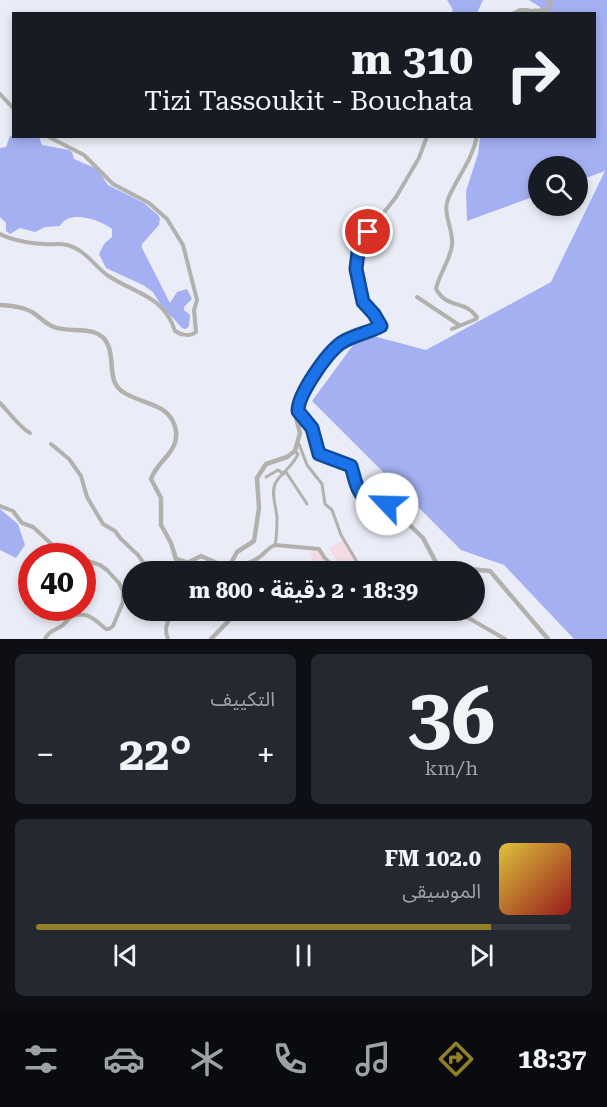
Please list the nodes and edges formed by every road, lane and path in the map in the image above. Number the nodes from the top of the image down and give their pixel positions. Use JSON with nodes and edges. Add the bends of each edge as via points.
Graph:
{"nodes":[{"id":1,"x":548,"y":0,"type":"edge"},
{"id":2,"x":528,"y":12,"type":"edge"},
{"id":3,"x":0,"y":94,"type":"edge"},
{"id":4,"x":12,"y":107,"type":"edge"},
{"id":5,"x":51,"y":138,"type":"edge"},
{"id":6,"x":426,"y":138,"type":"edge"},
{"id":7,"x":477,"y":138,"type":"edge"},
{"id":8,"x":0,"y":234,"type":"edge"},
{"id":9,"x":417,"y":297,"type":"dead end"},
{"id":10,"x":0,"y":305,"type":"edge"},
{"id":11,"x":459,"y":325,"type":"junction"},
{"id":12,"x":452,"y":328,"type":"dead end"},
{"id":13,"x":0,"y":403,"type":"edge"},
{"id":14,"x":298,"y":411,"type":"junction"},
{"id":15,"x":30,"y":433,"type":"dead end"},
{"id":16,"x":51,"y":444,"type":"dead end"},
{"id":17,"x":299,"y":444,"type":"junction"},
{"id":18,"x":295,"y":451,"type":"junction"},
{"id":19,"x":285,"y":473,"type":"junction"},
{"id":20,"x":266,"y":477,"type":"dead end"},
{"id":21,"x":307,"y":504,"type":"dead end"},
{"id":22,"x":0,"y":506,"type":"edge"},
{"id":23,"x":50,"y":543,"type":"edge"},
{"id":24,"x":275,"y":546,"type":"junction"},
{"id":25,"x":142,"y":561,"type":"edge"},
{"id":26,"x":182,"y":561,"type":"edge"},
{"id":27,"x":191,"y":561,"type":"edge"},
{"id":28,"x":212,"y":561,"type":"edge"},
{"id":29,"x":232,"y":561,"type":"edge"},
{"id":30,"x":253,"y":561,"type":"edge"},
{"id":31,"x":328,"y":561,"type":"edge"},
{"id":32,"x":356,"y":561,"type":"edge"},
{"id":33,"x":96,"y":564,"type":"edge"},
{"id":34,"x":69,"y":621,"type":"edge"},
{"id":35,"x":96,"y":621,"type":"edge"},
{"id":36,"x":167,"y":621,"type":"edge"},
{"id":37,"x":228,"y":621,"type":"edge"},
{"id":38,"x":474,"y":621,"type":"edge"},
{"id":39,"x":45,"y":639,"type":"edge"},
{"id":40,"x":168,"y":639,"type":"edge"},
{"id":41,"x":211,"y":639,"type":"edge"},
{"id":42,"x":505,"y":639,"type":"edge"},
{"id":43,"x":548,"y":639,"type":"edge"}],
"edges":[{"from":1,"to":2,"type":"street","via":[[551,6],[547,10]]},
{"from":3,"to":4,"type":"street"},
{"from":5,"to":8,"type":"street","via":[[84,155],[113,184],[149,203],[168,219],[183,245],[197,300],[196,332],[175,332],[172,320],[147,295],[108,275],[69,245],[10,239]]},
{"from":6,"to":14,"type":"street","via":[[419,158],[396,197],[368,232],[357,256],[362,298],[381,326],[336,348],[302,394]]},
{"from":7,"to":11,"type":"street","via":[[472,157],[447,202],[452,247],[436,286],[436,291],[449,303],[467,306],[476,315],[476,319]]},
{"from":9,"to":11,"type":"street"},
{"from":10,"to":26,"type":"street","via":[[31,311],[55,327],[92,331],[100,336],[108,345],[113,379],[121,392],[159,406],[168,415],[176,437],[171,451],[151,478],[160,498],[161,525],[176,559]]},
{"from":11,"to":12,"type":"street"},
{"from":13,"to":15,"type":"street"},
{"from":14,"to":17,"type":"street","via":[[295,413]]},
{"from":14,"to":43,"type":"street","via":[[312,428],[319,454],[351,466],[356,486],[365,498],[391,507],[423,538],[438,566],[490,571]]},
{"from":16,"to":25,"type":"street","via":[[81,476],[87,497],[103,524],[115,531]]},
{"from":17,"to":18,"type":"street"},
{"from":17,"to":32,"type":"street","via":[[307,465],[322,484],[325,504],[332,510],[340,535]]},
{"from":18,"to":19,"type":"street","via":[[298,454],[294,464]]},
{"from":18,"to":29,"type":"street","via":[[266,464],[260,471],[254,541],[237,552]]},
{"from":19,"to":20,"type":"street","via":[[278,470]]},
{"from":19,"to":21,"type":"street"},
{"from":19,"to":24,"type":"street","via":[[274,488]]},
{"from":22,"to":23,"type":"street","via":[[13,511],[22,523],[33,527]]},
{"from":24,"to":30,"type":"street"},
{"from":24,"to":31,"type":"street","via":[[319,549]]},
{"from":27,"to":28,"type":"street","via":[[201,556]]},
{"from":33,"to":35,"type":"street","via":[[119,583],[124,599],[109,630]]},
{"from":34,"to":39,"type":"street"},
{"from":36,"to":40,"type":"street"},
{"from":37,"to":41,"type":"street"},
{"from":38,"to":42,"type":"street"}]}
